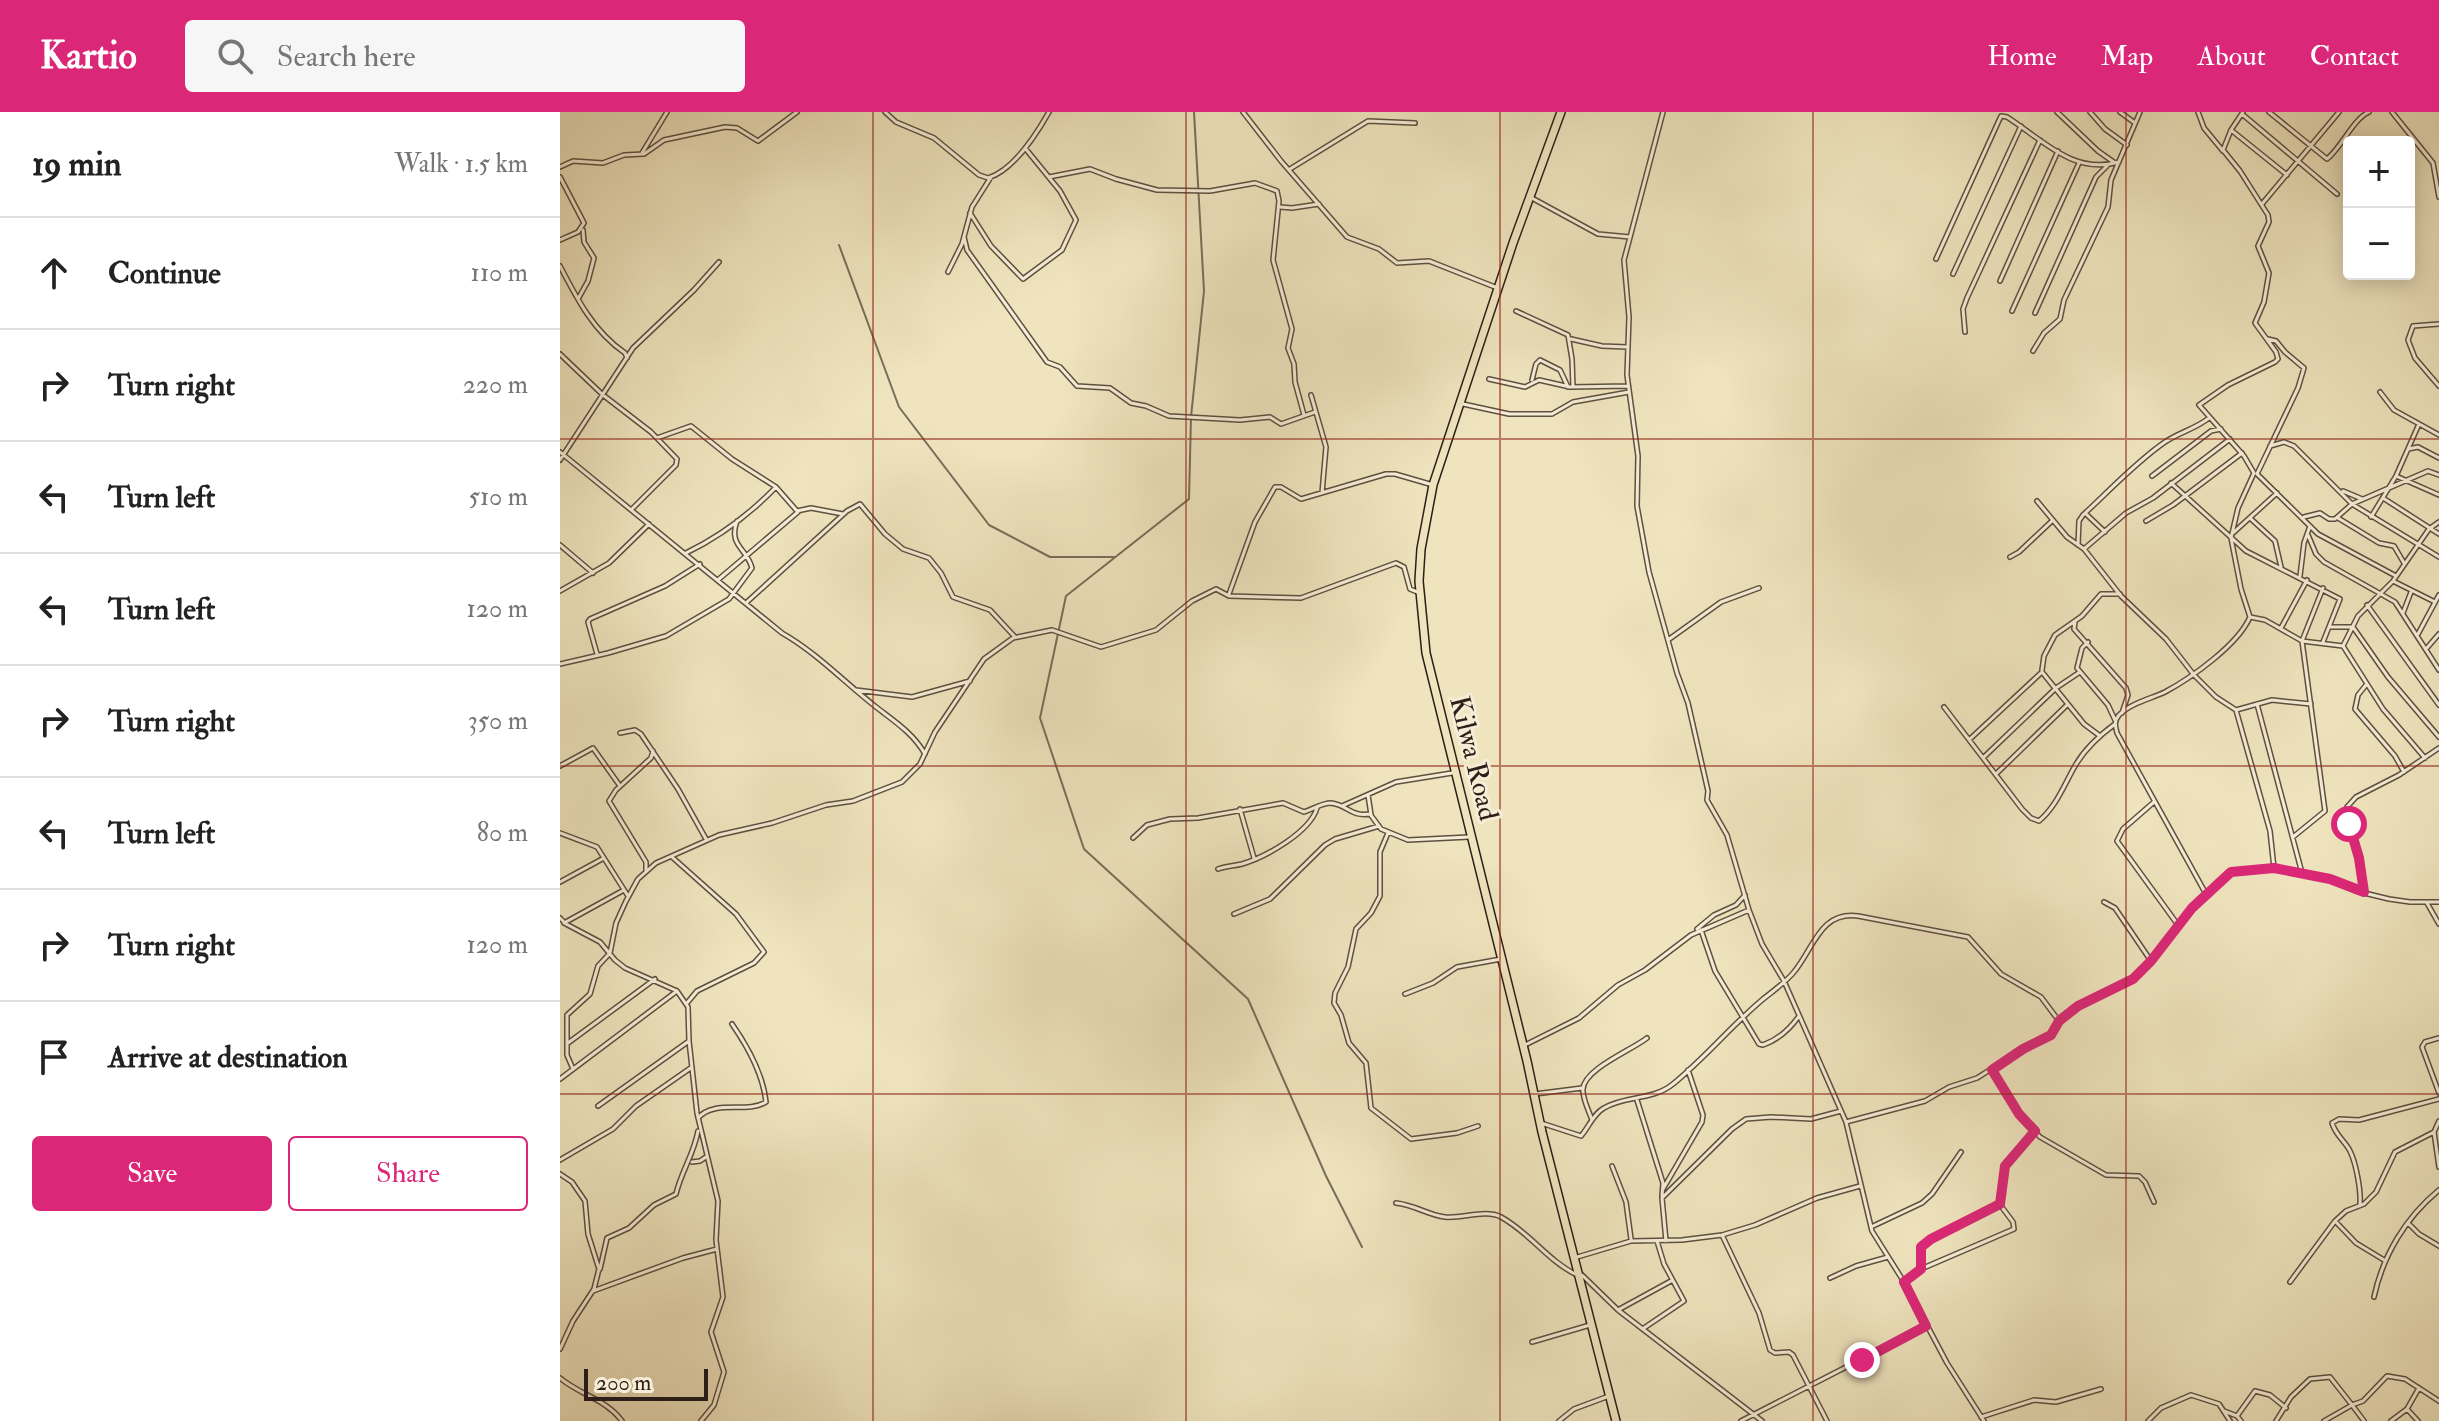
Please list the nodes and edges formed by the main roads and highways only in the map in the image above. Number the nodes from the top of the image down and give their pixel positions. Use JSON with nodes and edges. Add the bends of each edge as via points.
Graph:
{"nodes":[{"id":1,"x":1561,"y":112,"type":"edge"},
{"id":2,"x":1616,"y":1421,"type":"edge"}],
"edges":[{"from":1,"to":2,"type":"highway","name":"Kilwa Road","via":[[1433,485],[1421,549],[1420,593],[1426,653]]}]}
